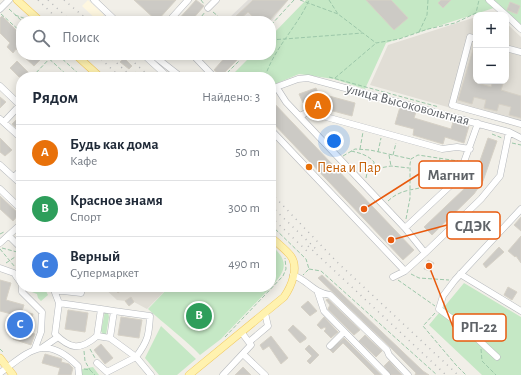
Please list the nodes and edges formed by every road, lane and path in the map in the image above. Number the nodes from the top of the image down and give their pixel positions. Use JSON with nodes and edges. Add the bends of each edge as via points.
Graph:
{"nodes":[{"id":1,"x":17,"y":0,"type":"edge"},
{"id":2,"x":94,"y":0,"type":"edge"},
{"id":3,"x":188,"y":0,"type":"edge"},
{"id":4,"x":216,"y":0,"type":"edge"},
{"id":5,"x":294,"y":0,"type":"edge"},
{"id":6,"x":300,"y":0,"type":"edge"},
{"id":7,"x":309,"y":0,"type":"edge"},
{"id":8,"x":329,"y":0,"type":"edge"},
{"id":9,"x":428,"y":0,"type":"edge"},
{"id":10,"x":479,"y":0,"type":"edge"},
{"id":11,"x":489,"y":0,"type":"edge"},
{"id":12,"x":308,"y":3,"type":"junction"},
{"id":13,"x":3,"y":7,"type":"edge"},
{"id":14,"x":208,"y":8,"type":"joint"},
{"id":15,"x":503,"y":12,"type":"edge"},
{"id":16,"x":15,"y":14,"type":"joint"},
{"id":17,"x":338,"y":14,"type":"junction"},
{"id":18,"x":20,"y":16,"type":"edge"},
{"id":19,"x":35,"y":16,"type":"edge"},
{"id":20,"x":111,"y":16,"type":"edge"},
{"id":21,"x":174,"y":16,"type":"edge"},
{"id":22,"x":202,"y":16,"type":"edge"},
{"id":23,"x":509,"y":18,"type":"edge"},
{"id":24,"x":276,"y":20,"type":"edge"},
{"id":25,"x":16,"y":25,"type":"edge"},
{"id":26,"x":521,"y":29,"type":"edge"},
{"id":27,"x":363,"y":33,"type":"junction"},
{"id":28,"x":419,"y":33,"type":"junction"},
{"id":29,"x":285,"y":38,"type":"junction"},
{"id":30,"x":473,"y":38,"type":"edge"},
{"id":31,"x":276,"y":39,"type":"edge"},
{"id":32,"x":376,"y":43,"type":"junction"},
{"id":33,"x":509,"y":49,"type":"edge"},
{"id":34,"x":521,"y":52,"type":"edge"},
{"id":35,"x":276,"y":54,"type":"edge"},
{"id":36,"x":48,"y":60,"type":"edge"},
{"id":37,"x":50,"y":60,"type":"edge"},
{"id":38,"x":63,"y":60,"type":"edge"},
{"id":39,"x":81,"y":60,"type":"edge"},
{"id":40,"x":149,"y":60,"type":"edge"},
{"id":41,"x":159,"y":60,"type":"edge"},
{"id":42,"x":198,"y":60,"type":"edge"},
{"id":43,"x":240,"y":60,"type":"edge"},
{"id":44,"x":273,"y":60,"type":"edge"},
{"id":45,"x":37,"y":72,"type":"edge"},
{"id":46,"x":63,"y":72,"type":"edge"},
{"id":47,"x":77,"y":72,"type":"edge"},
{"id":48,"x":95,"y":72,"type":"edge"},
{"id":49,"x":163,"y":72,"type":"edge"},
{"id":50,"x":173,"y":72,"type":"edge"},
{"id":51,"x":209,"y":72,"type":"edge"},
{"id":52,"x":228,"y":72,"type":"edge"},
{"id":53,"x":267,"y":72,"type":"edge"},
{"id":54,"x":0,"y":86,"type":"edge"},
{"id":55,"x":344,"y":87,"type":"junction"},
{"id":56,"x":276,"y":88,"type":"edge"},
{"id":57,"x":276,"y":91,"type":"edge"},
{"id":58,"x":16,"y":101,"type":"edge"},
{"id":59,"x":16,"y":110,"type":"edge"},
{"id":60,"x":300,"y":116,"type":"junction"},
{"id":61,"x":2,"y":121,"type":"edge"},
{"id":62,"x":478,"y":123,"type":"junction"},
{"id":63,"x":521,"y":124,"type":"edge"},
{"id":64,"x":364,"y":127,"type":"junction"},
{"id":65,"x":509,"y":132,"type":"junction"},
{"id":66,"x":383,"y":133,"type":"junction"},
{"id":67,"x":16,"y":134,"type":"edge"},
{"id":68,"x":276,"y":135,"type":"edge"},
{"id":69,"x":398,"y":137,"type":"junction"},
{"id":70,"x":521,"y":138,"type":"edge"},
{"id":71,"x":360,"y":149,"type":"junction"},
{"id":72,"x":470,"y":149,"type":"junction"},
{"id":73,"x":350,"y":150,"type":"junction"},
{"id":74,"x":378,"y":153,"type":"junction"},
{"id":75,"x":389,"y":156,"type":"junction"},
{"id":76,"x":393,"y":156,"type":"junction"},
{"id":77,"x":440,"y":158,"type":"junction"},
{"id":78,"x":340,"y":159,"type":"junction"},
{"id":79,"x":411,"y":159,"type":"junction"},
{"id":80,"x":464,"y":162,"type":"junction"},
{"id":81,"x":0,"y":165,"type":"edge"},
{"id":82,"x":391,"y":166,"type":"junction"},
{"id":83,"x":410,"y":168,"type":"junction"},
{"id":84,"x":374,"y":169,"type":"junction"},
{"id":85,"x":16,"y":176,"type":"edge"},
{"id":86,"x":14,"y":178,"type":"joint"},
{"id":87,"x":363,"y":184,"type":"junction"},
{"id":88,"x":0,"y":189,"type":"edge"},
{"id":89,"x":410,"y":190,"type":"junction"},
{"id":90,"x":16,"y":204,"type":"edge"},
{"id":91,"x":384,"y":206,"type":"junction"},
{"id":92,"x":521,"y":209,"type":"edge"},
{"id":93,"x":407,"y":226,"type":"junction"},
{"id":94,"x":16,"y":229,"type":"edge"},
{"id":95,"x":9,"y":236,"type":"junction"},
{"id":96,"x":16,"y":243,"type":"edge"},
{"id":97,"x":276,"y":243,"type":"edge"},
{"id":98,"x":0,"y":244,"type":"edge"},
{"id":99,"x":16,"y":251,"type":"edge"},
{"id":100,"x":425,"y":252,"type":"junction"},
{"id":101,"x":16,"y":256,"type":"edge"},
{"id":102,"x":288,"y":257,"type":"junction"},
{"id":103,"x":11,"y":260,"type":"junction"},
{"id":104,"x":5,"y":264,"type":"dead end"},
{"id":105,"x":0,"y":268,"type":"edge"},
{"id":106,"x":309,"y":269,"type":"dead end"},
{"id":107,"x":405,"y":271,"type":"junction"},
{"id":108,"x":14,"y":273,"type":"junction"},
{"id":109,"x":460,"y":274,"type":"junction"},
{"id":110,"x":293,"y":275,"type":"junction"},
{"id":111,"x":16,"y":276,"type":"edge"},
{"id":112,"x":393,"y":277,"type":"joint"},
{"id":113,"x":455,"y":280,"type":"junction"},
{"id":114,"x":276,"y":283,"type":"edge"},
{"id":115,"x":22,"y":292,"type":"edge"},
{"id":116,"x":54,"y":292,"type":"edge"},
{"id":117,"x":268,"y":292,"type":"edge"},
{"id":118,"x":318,"y":293,"type":"junction"},
{"id":119,"x":59,"y":303,"type":"junction"},
{"id":120,"x":101,"y":309,"type":"junction"},
{"id":121,"x":439,"y":309,"type":"junction"},
{"id":122,"x":114,"y":311,"type":"junction"},
{"id":123,"x":521,"y":311,"type":"edge"},
{"id":124,"x":265,"y":313,"type":"junction"},
{"id":125,"x":344,"y":332,"type":"junction"},
{"id":126,"x":242,"y":333,"type":"junction"},
{"id":127,"x":97,"y":336,"type":"junction"},
{"id":128,"x":58,"y":337,"type":"junction"},
{"id":129,"x":110,"y":338,"type":"junction"},
{"id":130,"x":222,"y":339,"type":"dead end"},
{"id":131,"x":480,"y":341,"type":"junction"},
{"id":132,"x":249,"y":342,"type":"junction"},
{"id":133,"x":87,"y":345,"type":"junction"},
{"id":134,"x":330,"y":346,"type":"dead end"},
{"id":135,"x":34,"y":348,"type":"junction"},
{"id":136,"x":42,"y":348,"type":"junction"},
{"id":137,"x":243,"y":354,"type":"junction"},
{"id":138,"x":136,"y":357,"type":"junction"},
{"id":139,"x":497,"y":357,"type":"dead end"},
{"id":140,"x":0,"y":358,"type":"edge"},
{"id":141,"x":98,"y":363,"type":"joint"},
{"id":142,"x":7,"y":368,"type":"junction"},
{"id":143,"x":90,"y":370,"type":"dead end"},
{"id":144,"x":0,"y":373,"type":"edge"},
{"id":145,"x":13,"y":375,"type":"edge"},
{"id":146,"x":79,"y":375,"type":"edge"},
{"id":147,"x":151,"y":375,"type":"edge"},
{"id":148,"x":189,"y":375,"type":"edge"},
{"id":149,"x":223,"y":375,"type":"edge"},
{"id":150,"x":265,"y":375,"type":"edge"},
{"id":151,"x":387,"y":375,"type":"edge"},
{"id":152,"x":408,"y":375,"type":"edge"},
{"id":153,"x":437,"y":375,"type":"edge"},
{"id":154,"x":466,"y":375,"type":"edge"},
{"id":155,"x":496,"y":375,"type":"edge"}],
"edges":[{"from":1,"to":19,"type":"main road"},
{"from":2,"to":20,"type":"street"},
{"from":3,"to":21,"type":"street"},
{"from":4,"to":14,"type":"street"},
{"from":5,"to":24,"type":"path"},
{"from":6,"to":12,"type":"path"},
{"from":7,"to":12,"type":"path"},
{"from":8,"to":17,"type":"path"},
{"from":9,"to":28,"type":"path","via":[[427,14]]},
{"from":10,"to":28,"type":"path","via":[[476,13]]},
{"from":11,"to":15,"type":"street"},
{"from":12,"to":17,"type":"path"},
{"from":12,"to":29,"type":"path"},
{"from":13,"to":16,"type":"path"},
{"from":13,"to":25,"type":"path"},
{"from":14,"to":22,"type":"path"},
{"from":16,"to":18,"type":"path"},
{"from":17,"to":27,"type":"path"},
{"from":23,"to":26,"type":"street"},
{"from":27,"to":29,"type":"path"},
{"from":27,"to":32,"type":"path"},
{"from":28,"to":32,"type":"path"},
{"from":29,"to":31,"type":"path"},
{"from":29,"to":35,"type":"path"},
{"from":30,"to":63,"type":"street","via":[[470,37],[452,104]]},
{"from":32,"to":55,"type":"path","via":[[335,78]]},
{"from":33,"to":34,"type":"street"},
{"from":36,"to":45,"type":"path"},
{"from":37,"to":46,"type":"path"},
{"from":38,"to":47,"type":"path"},
{"from":39,"to":48,"type":"main road"},
{"from":40,"to":49,"type":"street"},
{"from":41,"to":50,"type":"street"},
{"from":42,"to":51,"type":"street"},
{"from":43,"to":52,"type":"path"},
{"from":44,"to":53,"type":"path"},
{"from":54,"to":58,"type":"street"},
{"from":55,"to":56,"type":"street","name":"улица Высоковольтная","via":[[308,78],[298,79]]},
{"from":55,"to":62,"type":"street","name":"улица Высоковольтная"},
{"from":57,"to":60,"type":"street"},
{"from":59,"to":61,"type":"street"},
{"from":60,"to":64,"type":"street","via":[[308,112]]},
{"from":60,"to":78,"type":"street"},
{"from":61,"to":67,"type":"street"},
{"from":62,"to":65,"type":"street","name":"улица Высоковольтная"},
{"from":62,"to":72,"type":"street"},
{"from":64,"to":66,"type":"street"},
{"from":64,"to":71,"type":"path"},
{"from":65,"to":70,"type":"street","name":"улица Высоковольтная"},
{"from":65,"to":100,"type":"street","via":[[500,176],[481,199]]},
{"from":66,"to":69,"type":"street"},
{"from":66,"to":74,"type":"path"},
{"from":68,"to":107,"type":"street"},
{"from":69,"to":72,"type":"street","via":[[442,149]]},
{"from":69,"to":76,"type":"path"},
{"from":71,"to":73,"type":"path"},
{"from":71,"to":74,"type":"path"},
{"from":72,"to":80,"type":"street"},
{"from":73,"to":78,"type":"path"},
{"from":73,"to":84,"type":"path","via":[[371,159],[374,162]]},
{"from":74,"to":75,"type":"path"},
{"from":75,"to":76,"type":"path"},
{"from":75,"to":82,"type":"path"},
{"from":76,"to":79,"type":"path"},
{"from":77,"to":79,"type":"path","via":[[418,155]]},
{"from":77,"to":80,"type":"path"},
{"from":77,"to":89,"type":"path","via":[[438,172],[432,183]]},
{"from":78,"to":87,"type":"street"},
{"from":79,"to":83,"type":"path"},
{"from":80,"to":93,"type":"street","via":[[452,184]]},
{"from":81,"to":86,"type":"street"},
{"from":82,"to":83,"type":"path"},
{"from":82,"to":84,"type":"path"},
{"from":83,"to":89,"type":"path"},
{"from":84,"to":87,"type":"path","via":[[367,173]]},
{"from":85,"to":86,"type":"street"},
{"from":87,"to":91,"type":"street"},
{"from":88,"to":90,"type":"street"},
{"from":89,"to":91,"type":"path","via":[[393,196]]},
{"from":89,"to":93,"type":"path","via":[[405,219]]},
{"from":91,"to":93,"type":"street"},
{"from":92,"to":109,"type":"street"},
{"from":93,"to":100,"type":"street"},
{"from":94,"to":95,"type":"street"},
{"from":95,"to":96,"type":"street"},
{"from":95,"to":98,"type":"street"},
{"from":97,"to":102,"type":"main road"},
{"from":98,"to":99,"type":"path"},
{"from":98,"to":103,"type":"path"},
{"from":100,"to":107,"type":"street"},
{"from":101,"to":103,"type":"path"},
{"from":102,"to":110,"type":"main road","via":[[294,266]]},
{"from":102,"to":114,"type":"path","via":[[283,276]]},
{"from":103,"to":104,"type":"path"},
{"from":103,"to":108,"type":"path","via":[[16,268]]},
{"from":105,"to":108,"type":"street"},
{"from":106,"to":153,"type":"path","via":[[321,271]]},
{"from":107,"to":112,"type":"street"},
{"from":107,"to":113,"type":"path","via":[[419,278]]},
{"from":108,"to":111,"type":"street"},
{"from":109,"to":113,"type":"street"},
{"from":109,"to":123,"type":"street"},
{"from":110,"to":118,"type":"street","via":[[301,278]]},
{"from":110,"to":124,"type":"main road","via":[[288,291]]},
{"from":112,"to":121,"type":"path"},
{"from":113,"to":121,"type":"street","via":[[443,296]]},
{"from":115,"to":135,"type":"street","via":[[42,312],[41,332]]},
{"from":116,"to":119,"type":"street"},
{"from":117,"to":130,"type":"path"},
{"from":118,"to":125,"type":"street","via":[[324,311]]},
{"from":118,"to":152,"type":"street","via":[[330,295],[388,350],[389,355]]},
{"from":119,"to":120,"type":"street"},
{"from":119,"to":128,"type":"street","via":[[55,334]]},
{"from":120,"to":122,"type":"street"},
{"from":120,"to":127,"type":"street"},
{"from":121,"to":131,"type":"street"},
{"from":121,"to":154,"type":"path","via":[[423,326]]},
{"from":122,"to":129,"type":"street"},
{"from":122,"to":138,"type":"street","via":[[150,316],[148,340]]},
{"from":124,"to":126,"type":"main road"},
{"from":124,"to":132,"type":"street","via":[[268,326]]},
{"from":125,"to":134,"type":"street"},
{"from":125,"to":151,"type":"street"},
{"from":126,"to":132,"type":"street"},
{"from":126,"to":148,"type":"main road"},
{"from":127,"to":129,"type":"street"},
{"from":127,"to":133,"type":"street"},
{"from":128,"to":133,"type":"street","via":[[65,344],[76,347]]},
{"from":128,"to":136,"type":"street"},
{"from":129,"to":138,"type":"street"},
{"from":131,"to":139,"type":"street"},
{"from":131,"to":155,"type":"path","via":[[482,361]]},
{"from":132,"to":137,"type":"street","via":[[251,345]]},
{"from":133,"to":141,"type":"path"},
{"from":133,"to":143,"type":"path","via":[[84,352]]},
{"from":135,"to":136,"type":"street"},
{"from":135,"to":142,"type":"street"},
{"from":136,"to":146,"type":"street","via":[[60,351],[71,359],[78,366]]},
{"from":137,"to":149,"type":"street"},
{"from":137,"to":150,"type":"street"},
{"from":138,"to":141,"type":"street","via":[[107,372]]},
{"from":138,"to":147,"type":"street"},
{"from":140,"to":142,"type":"main road"},
{"from":142,"to":144,"type":"street"},
{"from":142,"to":145,"type":"main road"}]}
